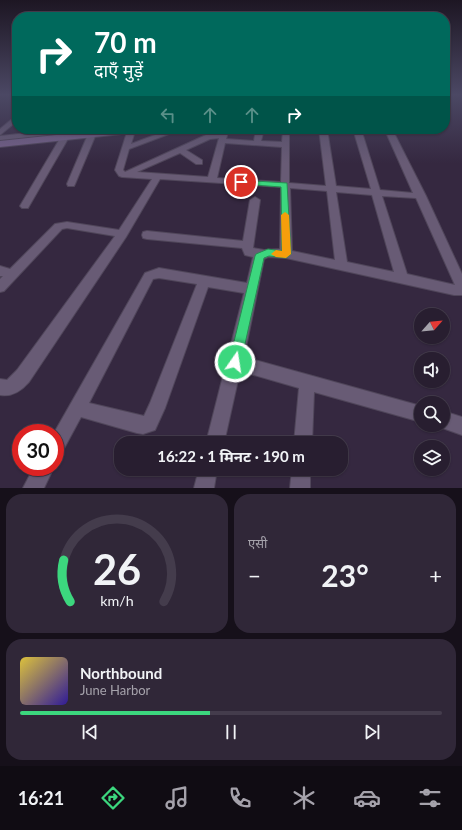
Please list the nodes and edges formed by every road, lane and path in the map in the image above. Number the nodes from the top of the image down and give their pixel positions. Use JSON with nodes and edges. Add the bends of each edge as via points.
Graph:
{"nodes":[{"id":1,"x":12,"y":122,"type":"edge"},
{"id":2,"x":0,"y":133,"type":"edge"},
{"id":3,"x":50,"y":134,"type":"edge"},
{"id":4,"x":67,"y":134,"type":"edge"},
{"id":5,"x":88,"y":134,"type":"edge"},
{"id":6,"x":134,"y":134,"type":"edge"},
{"id":7,"x":164,"y":134,"type":"edge"},
{"id":8,"x":259,"y":134,"type":"edge"},
{"id":9,"x":286,"y":134,"type":"edge"},
{"id":10,"x":324,"y":134,"type":"edge"},
{"id":11,"x":359,"y":134,"type":"edge"},
{"id":12,"x":391,"y":134,"type":"edge"},
{"id":13,"x":32,"y":136,"type":"edge"},
{"id":14,"x":221,"y":136,"type":"edge"},
{"id":15,"x":0,"y":138,"type":"edge"},
{"id":16,"x":0,"y":144,"type":"edge"},
{"id":17,"x":258,"y":144,"type":"junction"},
{"id":18,"x":286,"y":145,"type":"junction"},
{"id":19,"x":126,"y":148,"type":"junction"},
{"id":20,"x":180,"y":150,"type":"junction"},
{"id":21,"x":199,"y":162,"type":"dead end"},
{"id":22,"x":126,"y":175,"type":"junction"},
{"id":23,"x":157,"y":177,"type":"junction"},
{"id":24,"x":212,"y":180,"type":"junction"},
{"id":25,"x":71,"y":184,"type":"dead end"},
{"id":26,"x":284,"y":185,"type":"junction"},
{"id":27,"x":332,"y":189,"type":"junction"},
{"id":28,"x":376,"y":192,"type":"junction"},
{"id":29,"x":421,"y":196,"type":"junction"},
{"id":30,"x":255,"y":200,"type":"dead end"},
{"id":31,"x":25,"y":206,"type":"dead end"},
{"id":32,"x":122,"y":234,"type":"junction"},
{"id":33,"x":147,"y":235,"type":"dead end"},
{"id":34,"x":247,"y":245,"type":"junction"},
{"id":35,"x":262,"y":254,"type":"junction"},
{"id":36,"x":286,"y":254,"type":"junction"},
{"id":37,"x":342,"y":266,"type":"junction"},
{"id":38,"x":0,"y":271,"type":"edge"},
{"id":39,"x":13,"y":274,"type":"junction"},
{"id":40,"x":402,"y":278,"type":"junction"},
{"id":41,"x":204,"y":281,"type":"junction"},
{"id":42,"x":462,"y":287,"type":"edge"},
{"id":43,"x":0,"y":288,"type":"edge"},
{"id":44,"x":251,"y":289,"type":"junction"},
{"id":45,"x":235,"y":362,"type":"junction"},
{"id":46,"x":307,"y":382,"type":"junction"},
{"id":47,"x":0,"y":387,"type":"edge"},
{"id":48,"x":77,"y":408,"type":"junction"},
{"id":49,"x":414,"y":412,"type":"edge"},
{"id":50,"x":450,"y":422,"type":"edge"},
{"id":51,"x":462,"y":426,"type":"edge"},
{"id":52,"x":64,"y":432,"type":"edge"},
{"id":53,"x":217,"y":436,"type":"edge"},
{"id":54,"x":303,"y":436,"type":"edge"},
{"id":55,"x":40,"y":476,"type":"edge"},
{"id":56,"x":207,"y":476,"type":"edge"},
{"id":57,"x":301,"y":476,"type":"edge"},
{"id":58,"x":33,"y":488,"type":"edge"},
{"id":59,"x":204,"y":488,"type":"edge"},
{"id":60,"x":300,"y":488,"type":"edge"}],
"edges":[{"from":1,"to":2,"type":"street"},
{"from":3,"to":13,"type":"street"},
{"from":4,"to":31,"type":"street"},
{"from":5,"to":25,"type":"street"},
{"from":6,"to":19,"type":"street"},
{"from":7,"to":19,"type":"street"},
{"from":8,"to":17,"type":"street"},
{"from":9,"to":18,"type":"street"},
{"from":10,"to":27,"type":"street"},
{"from":11,"to":28,"type":"street"},
{"from":12,"to":29,"type":"street"},
{"from":13,"to":15,"type":"street"},
{"from":13,"to":16,"type":"street"},
{"from":14,"to":17,"type":"street"},
{"from":14,"to":20,"type":"street","via":[[209,137]]},
{"from":14,"to":24,"type":"street"},
{"from":17,"to":18,"type":"street"},
{"from":18,"to":26,"type":"street"},
{"from":19,"to":22,"type":"street","via":[[119,170]]},
{"from":20,"to":21,"type":"street"},
{"from":20,"to":22,"type":"street"},
{"from":22,"to":23,"type":"street"},
{"from":23,"to":24,"type":"street"},
{"from":23,"to":32,"type":"street"},
{"from":24,"to":26,"type":"street"},
{"from":26,"to":27,"type":"street"},
{"from":26,"to":36,"type":"street"},
{"from":27,"to":28,"type":"street"},
{"from":27,"to":37,"type":"street"},
{"from":28,"to":29,"type":"street"},
{"from":28,"to":40,"type":"street"},
{"from":29,"to":42,"type":"street"},
{"from":30,"to":34,"type":"street"},
{"from":32,"to":39,"type":"street","via":[[63,225],[56,229]]},
{"from":32,"to":47,"type":"street","via":[[23,376],[8,388]]},
{"from":33,"to":34,"type":"street"},
{"from":34,"to":35,"type":"street","via":[[249,252]]},
{"from":35,"to":36,"type":"street"},
{"from":35,"to":44,"type":"street","via":[[258,260]]},
{"from":36,"to":37,"type":"street"},
{"from":37,"to":40,"type":"street"},
{"from":38,"to":39,"type":"street"},
{"from":39,"to":43,"type":"street"},
{"from":40,"to":42,"type":"street","via":[[454,290],[460,290]]},
{"from":41,"to":44,"type":"street"},
{"from":41,"to":48,"type":"street","via":[[159,273],[149,276]]},
{"from":41,"to":48,"type":"street","via":[[149,424],[143,425]]},
{"from":44,"to":45,"type":"street"},
{"from":45,"to":46,"type":"street"},
{"from":45,"to":53,"type":"street"},
{"from":46,"to":49,"type":"street"},
{"from":46,"to":54,"type":"street"},
{"from":48,"to":52,"type":"street"},
{"from":50,"to":51,"type":"street"},
{"from":55,"to":58,"type":"street"},
{"from":56,"to":59,"type":"street"},
{"from":57,"to":60,"type":"street"}]}
